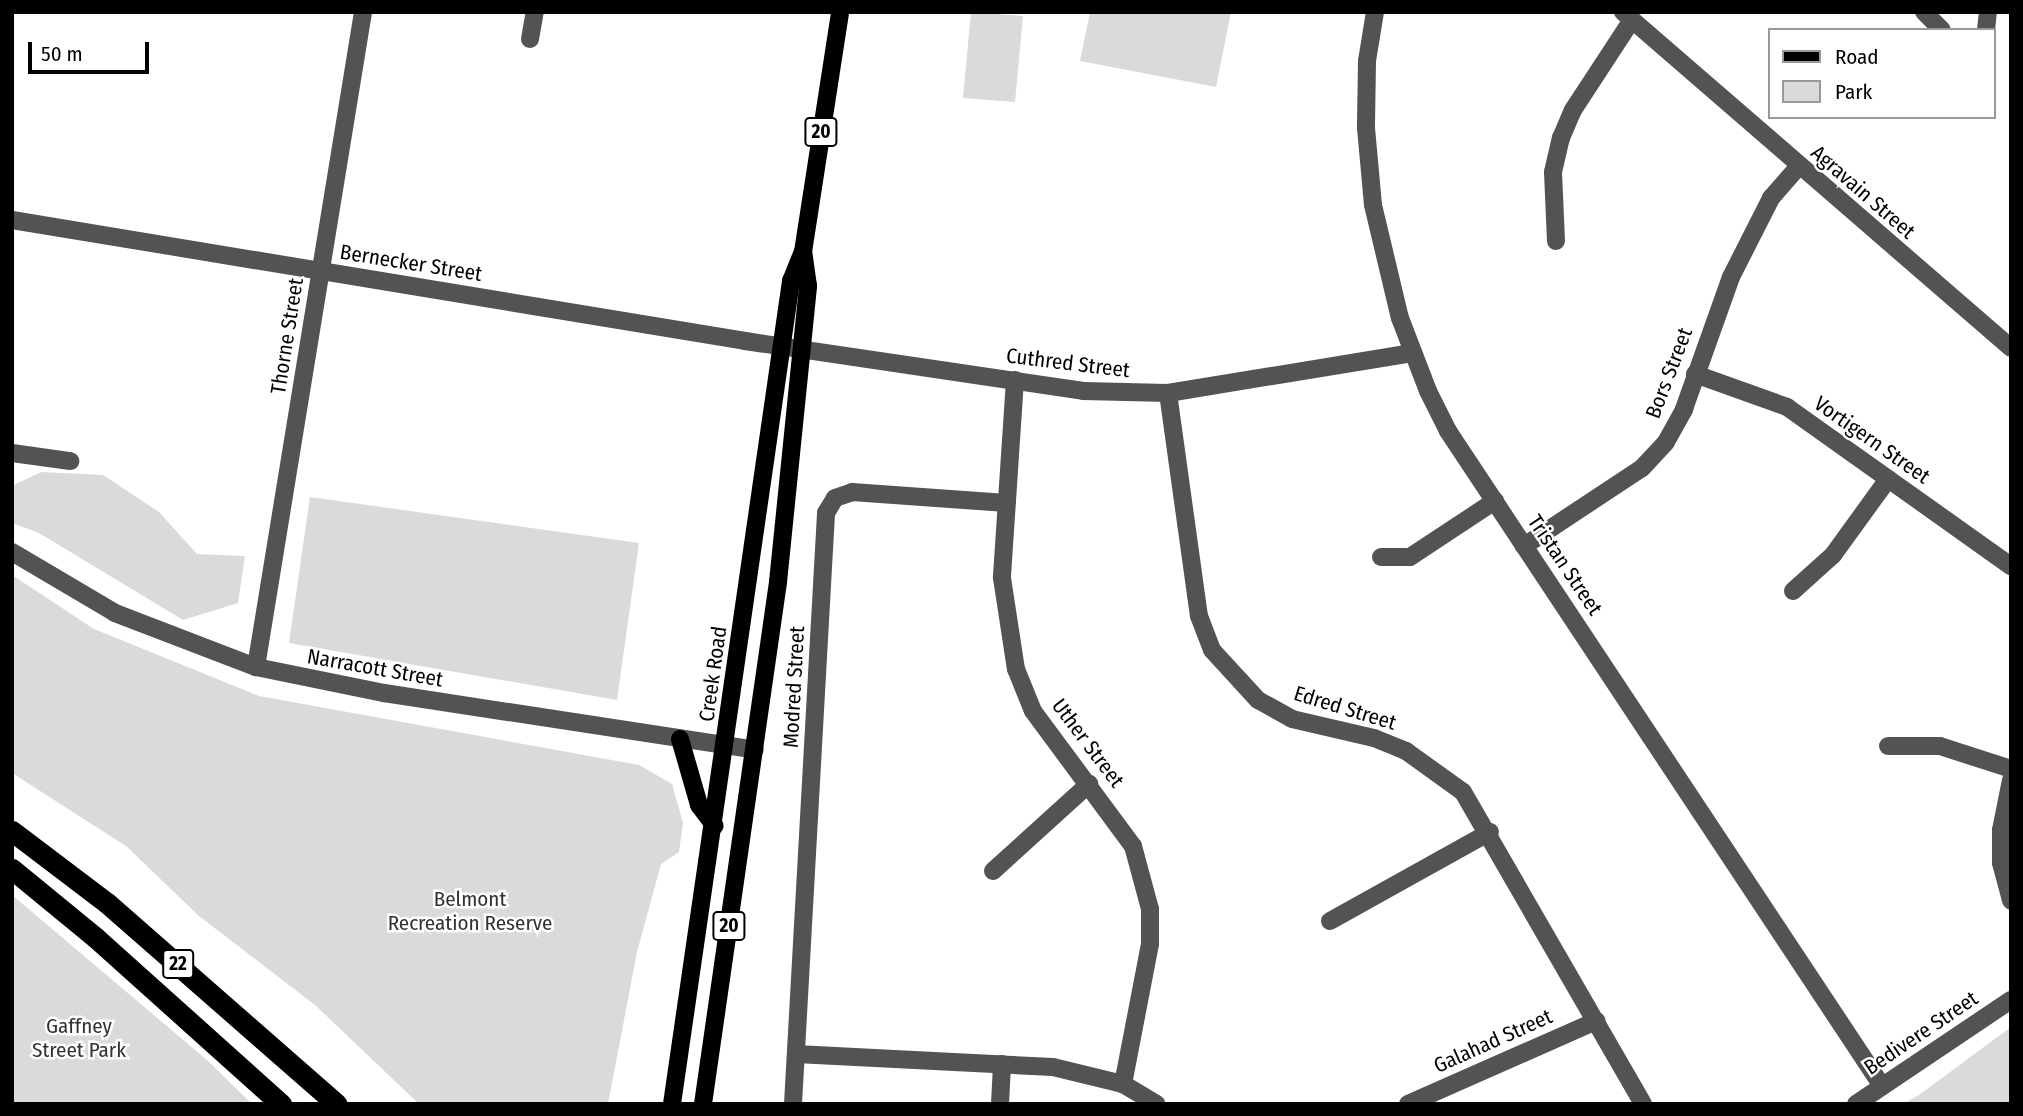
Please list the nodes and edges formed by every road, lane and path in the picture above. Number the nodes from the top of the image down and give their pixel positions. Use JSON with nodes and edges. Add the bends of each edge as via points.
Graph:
{"nodes":[{"id":1,"x":363,"y":12,"type":"edge"},
{"id":2,"x":535,"y":12,"type":"edge"},
{"id":3,"x":840,"y":12,"type":"edge"},
{"id":4,"x":1375,"y":12,"type":"edge"},
{"id":5,"x":1924,"y":12,"type":"edge"},
{"id":6,"x":1627,"y":16,"type":"edge"},
{"id":7,"x":1940,"y":28,"type":"edge"},
{"id":8,"x":530,"y":39,"type":"dead end"},
{"id":9,"x":1799,"y":166,"type":"junction"},
{"id":10,"x":12,"y":220,"type":"edge"},
{"id":11,"x":1556,"y":241,"type":"dead end"},
{"id":12,"x":803,"y":252,"type":"junction"},
{"id":13,"x":320,"y":272,"type":"junction"},
{"id":14,"x":781,"y":344,"type":"junction"},
{"id":15,"x":802,"y":347,"type":"junction"},
{"id":16,"x":2011,"y":348,"type":"edge"},
{"id":17,"x":1411,"y":353,"type":"junction"},
{"id":18,"x":1695,"y":374,"type":"junction"},
{"id":19,"x":1015,"y":380,"type":"junction"},
{"id":20,"x":1168,"y":393,"type":"junction"},
{"id":21,"x":12,"y":453,"type":"edge"},
{"id":22,"x":70,"y":461,"type":"dead end"},
{"id":23,"x":1888,"y":479,"type":"junction"},
{"id":24,"x":1494,"y":501,"type":"junction"},
{"id":25,"x":1007,"y":503,"type":"junction"},
{"id":26,"x":1524,"y":546,"type":"junction"},
{"id":27,"x":12,"y":552,"type":"edge"},
{"id":28,"x":1381,"y":557,"type":"dead end"},
{"id":29,"x":2011,"y":566,"type":"edge"},
{"id":30,"x":1793,"y":591,"type":"dead end"},
{"id":31,"x":256,"y":667,"type":"junction"},
{"id":32,"x":680,"y":740,"type":"junction"},
{"id":33,"x":726,"y":746,"type":"junction"},
{"id":34,"x":1888,"y":746,"type":"dead end"},
{"id":35,"x":755,"y":750,"type":"junction"},
{"id":36,"x":2011,"y":769,"type":"edge"},
{"id":37,"x":2011,"y":780,"type":"edge"},
{"id":38,"x":1089,"y":784,"type":"junction"},
{"id":39,"x":715,"y":826,"type":"junction"},
{"id":40,"x":12,"y":831,"type":"edge"},
{"id":41,"x":1490,"y":832,"type":"junction"},
{"id":42,"x":12,"y":869,"type":"edge"},
{"id":43,"x":993,"y":871,"type":"dead end"},
{"id":44,"x":2011,"y":901,"type":"edge"},
{"id":45,"x":1330,"y":921,"type":"dead end"},
{"id":46,"x":2011,"y":1000,"type":"edge"},
{"id":47,"x":1596,"y":1021,"type":"junction"},
{"id":48,"x":796,"y":1054,"type":"junction"},
{"id":49,"x":1002,"y":1064,"type":"junction"},
{"id":50,"x":1123,"y":1084,"type":"junction"},
{"id":51,"x":1882,"y":1086,"type":"junction"},
{"id":52,"x":281,"y":1104,"type":"edge"},
{"id":53,"x":337,"y":1104,"type":"edge"},
{"id":54,"x":672,"y":1104,"type":"edge"},
{"id":55,"x":703,"y":1104,"type":"edge"},
{"id":56,"x":793,"y":1104,"type":"edge"},
{"id":57,"x":1000,"y":1104,"type":"edge"},
{"id":58,"x":1156,"y":1104,"type":"edge"},
{"id":59,"x":1408,"y":1104,"type":"edge"},
{"id":60,"x":1643,"y":1104,"type":"edge"},
{"id":61,"x":1856,"y":1104,"type":"edge"}],
"edges":[{"from":1,"to":13,"type":"street","name":"Thorne Street"},
{"from":2,"to":8,"type":"street"},
{"from":3,"to":12,"type":"main road","name":"Creek Road","number":"20"},
{"from":4,"to":17,"type":"street","name":"Tristan Street","via":[[1367,61],[1366,128],[1373,205],[1384,262]]},
{"from":5,"to":7,"type":"street"},
{"from":6,"to":9,"type":"street","name":"Agravain Street"},
{"from":6,"to":11,"type":"street","via":[[1561,138],[1553,172]]},
{"from":9,"to":16,"type":"street","name":"Agravain Street"},
{"from":9,"to":18,"type":"street","name":"Bors Street","via":[[1771,198],[1750,239],[1715,314]]},
{"from":10,"to":13,"type":"street","name":"Bernecker Street"},
{"from":12,"to":14,"type":"main road","name":"Creek Road","number":"20","via":[[791,281]]},
{"from":12,"to":15,"type":"main road","name":"Creek Road","number":"20","via":[[808,286]]},
{"from":13,"to":14,"type":"street","name":"Bernecker Street"},
{"from":13,"to":31,"type":"street","name":"Thorne Street"},
{"from":14,"to":15,"type":"street","name":"Bernecker Street"},
{"from":14,"to":33,"type":"main road","name":"Creek Road","number":"20"},
{"from":15,"to":19,"type":"street","name":"Cuthred Street"},
{"from":15,"to":35,"type":"main road","name":"Creek Road","number":"20"},
{"from":17,"to":20,"type":"street","name":"Cuthred Street"},
{"from":17,"to":24,"type":"street","name":"Tristan Street","via":[[1448,431]]},
{"from":18,"to":23,"type":"street","name":"Vortigern Street","via":[[1787,407]]},
{"from":18,"to":26,"type":"street","name":"Bors Street","via":[[1684,409],[1666,442],[1642,468]]},
{"from":19,"to":20,"type":"street","name":"Cuthred Street","via":[[1083,391]]},
{"from":19,"to":25,"type":"street","name":"Uther Street"},
{"from":20,"to":41,"type":"street","name":"Edred Street","via":[[1199,616],[1212,650],[1258,700],[1292,719],[1374,738],[1436,769],[1463,792]]},
{"from":21,"to":22,"type":"street"},
{"from":23,"to":29,"type":"street","name":"Vortigern Street"},
{"from":23,"to":30,"type":"street","via":[[1833,555]]},
{"from":24,"to":26,"type":"street","name":"Tristan Street"},
{"from":24,"to":28,"type":"street","via":[[1410,557]]},
{"from":25,"to":38,"type":"street","name":"Uther Street","via":[[1002,578],[1016,669],[1033,711]]},
{"from":25,"to":48,"type":"street","name":"Modred Street","via":[[852,492],[835,498],[826,513]]},
{"from":26,"to":51,"type":"street","name":"Tristan Street"},
{"from":27,"to":31,"type":"street","name":"Narracott Street","via":[[115,613]]},
{"from":31,"to":32,"type":"street","name":"Narracott Street","via":[[359,689]]},
{"from":32,"to":33,"type":"street","name":"Narracott Street"},
{"from":32,"to":39,"type":"main road","via":[[699,805]]},
{"from":33,"to":35,"type":"street","name":"Narracott Street"},
{"from":33,"to":39,"type":"main road","name":"Creek Road","number":"20"},
{"from":34,"to":36,"type":"street","via":[[1940,746]]},
{"from":35,"to":55,"type":"main road","name":"Creek Road","number":"20"},
{"from":37,"to":44,"type":"street","via":[[2001,830],[2001,863]]},
{"from":38,"to":43,"type":"street"},
{"from":38,"to":50,"type":"street","name":"Uther Street","via":[[1133,846],[1150,909],[1150,944]]},
{"from":39,"to":54,"type":"main road","name":"Creek Road","number":"20"},
{"from":40,"to":53,"type":"highway","number":"22","via":[[107,903]]},
{"from":41,"to":45,"type":"street"},
{"from":41,"to":47,"type":"street","name":"Edred Street"},
{"from":42,"to":52,"type":"highway","number":"22"},
{"from":46,"to":51,"type":"street","name":"Bedivere Street"},
{"from":47,"to":59,"type":"street","name":"Galahad Street"},
{"from":47,"to":60,"type":"street","name":"Edred Street"},
{"from":48,"to":49,"type":"street"},
{"from":48,"to":56,"type":"street","name":"Modred Street"},
{"from":49,"to":50,"type":"street","via":[[1064,1069]]},
{"from":49,"to":57,"type":"street"},
{"from":50,"to":58,"type":"street"},
{"from":51,"to":61,"type":"street","name":"Bedivere Street"}]}
